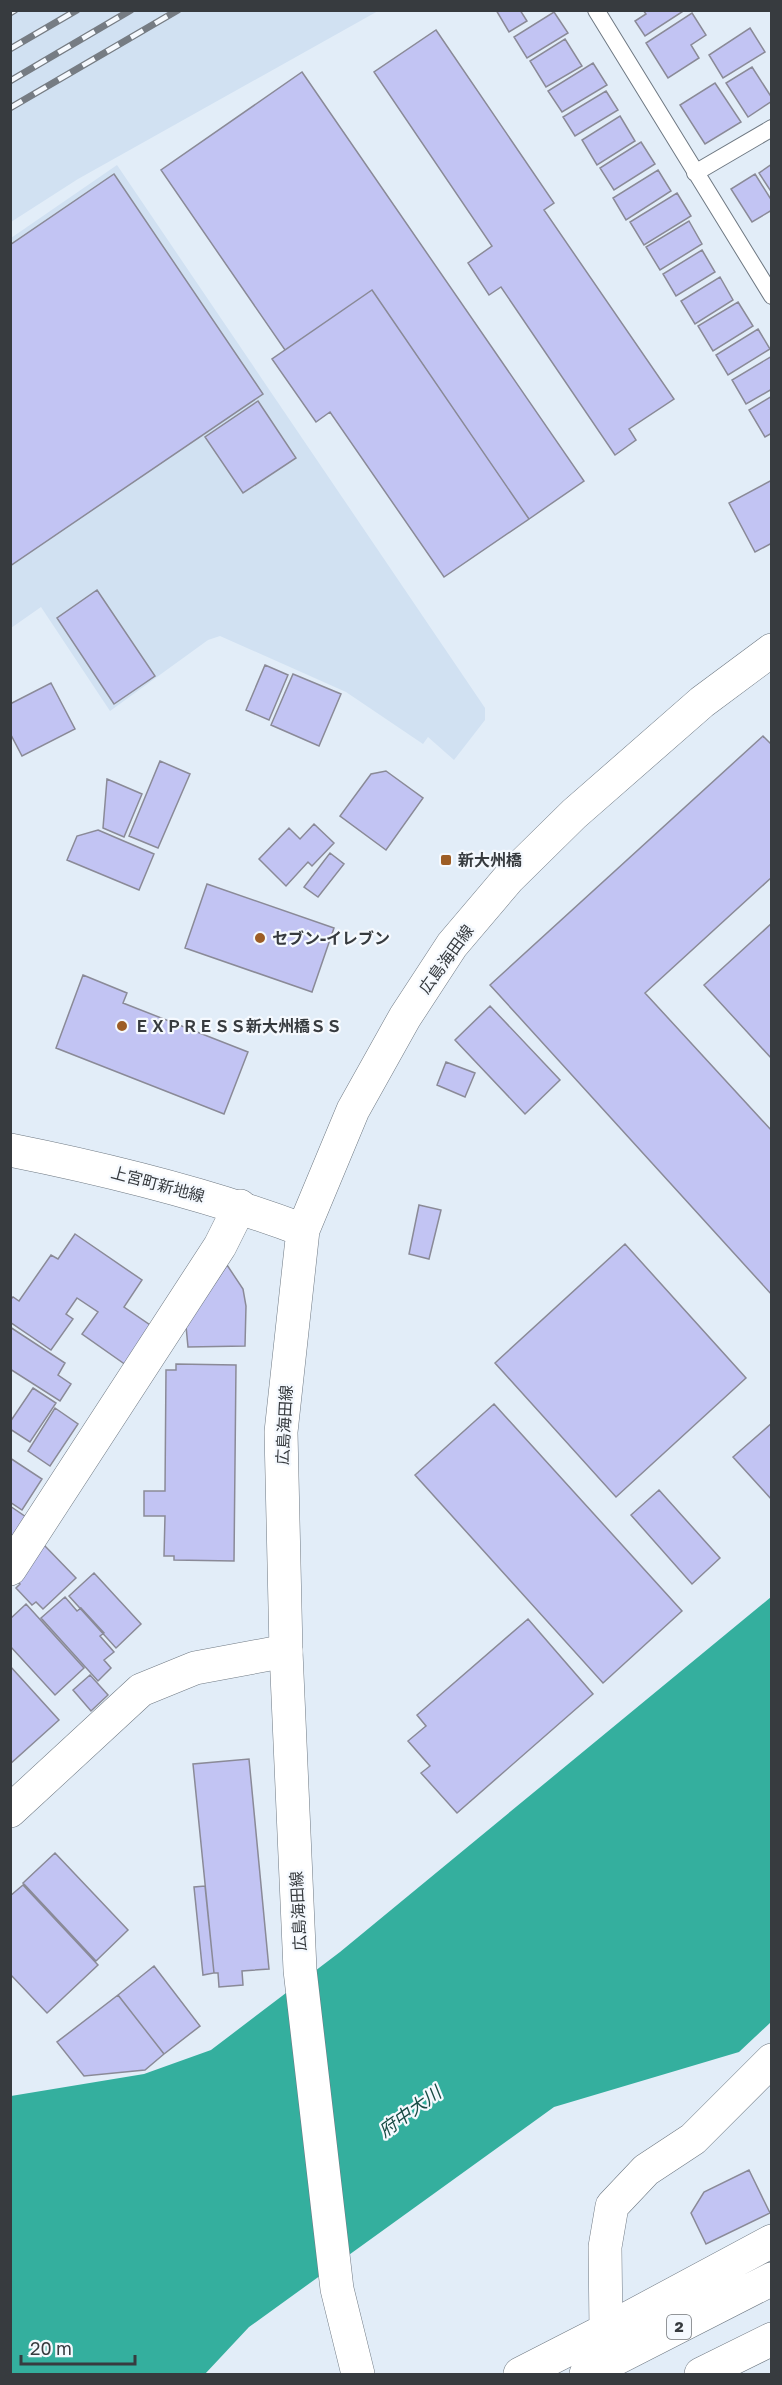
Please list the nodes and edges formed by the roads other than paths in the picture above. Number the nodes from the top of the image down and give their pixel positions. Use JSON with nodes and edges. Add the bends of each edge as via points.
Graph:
{"nodes":[{"id":1,"x":596,"y":10,"type":"edge"},
{"id":2,"x":771,"y":128,"type":"edge"},
{"id":3,"x":695,"y":173,"type":"junction"},
{"id":4,"x":771,"y":296,"type":"edge"},
{"id":5,"x":771,"y":650,"type":"edge"},
{"id":6,"x":10,"y":1150,"type":"edge"},
{"id":7,"x":240,"y":1206,"type":"junction"},
{"id":8,"x":303,"y":1230,"type":"junction"},
{"id":9,"x":10,"y":1569,"type":"edge"},
{"id":10,"x":285,"y":1651,"type":"junction"},
{"id":11,"x":10,"y":1811,"type":"edge"},
{"id":12,"x":771,"y":2060,"type":"edge"},
{"id":13,"x":764,"y":2245,"type":"edge"},
{"id":14,"x":771,"y":2279,"type":"edge"},
{"id":15,"x":606,"y":2330,"type":"junction"},
{"id":16,"x":771,"y":2339,"type":"edge"},
{"id":17,"x":358,"y":2374,"type":"edge"},
{"id":18,"x":520,"y":2374,"type":"edge"},
{"id":19,"x":586,"y":2374,"type":"edge"},
{"id":20,"x":701,"y":2374,"type":"edge"}],
"edges":[{"from":1,"to":3,"type":"lane"},
{"from":2,"to":3,"type":"lane"},
{"from":3,"to":4,"type":"lane"},
{"from":5,"to":8,"type":"main road","name":"広島海田線","via":[[702,702],[574,814],[508,879],[452,945],[405,1017],[353,1110]]},
{"from":6,"to":7,"type":"main road","name":"上宮町新地線","via":[[88,1165]]},
{"from":7,"to":8,"type":"main road","name":"上宮町新地線"},
{"from":7,"to":9,"type":"main road","via":[[220,1246]]},
{"from":8,"to":10,"type":"main road","name":"広島海田線","via":[[281,1432]]},
{"from":10,"to":11,"type":"main road","via":[[195,1668],[141,1690]]},
{"from":10,"to":17,"type":"main road","name":"広島海田線","via":[[300,1970],[337,2289]]},
{"from":12,"to":15,"type":"main road","via":[[693,2139],[646,2170],[612,2206],[605,2247]]},
{"from":13,"to":15,"type":"main road"},
{"from":14,"to":19,"type":"main road","number":"2"},
{"from":15,"to":18,"type":"main road"},
{"from":16,"to":20,"type":"main road"}]}
